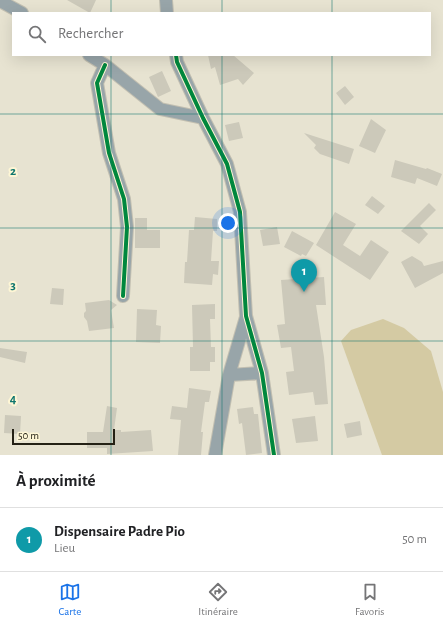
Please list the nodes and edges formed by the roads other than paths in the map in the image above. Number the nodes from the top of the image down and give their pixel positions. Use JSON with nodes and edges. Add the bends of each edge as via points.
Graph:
{"nodes":[{"id":1,"x":166,"y":0,"type":"edge"},
{"id":2,"x":0,"y":1,"type":"edge"},
{"id":3,"x":20,"y":12,"type":"edge"},
{"id":4,"x":168,"y":12,"type":"edge"},
{"id":5,"x":91,"y":56,"type":"edge"},
{"id":6,"x":176,"y":56,"type":"edge"},
{"id":7,"x":105,"y":65,"type":"junction"},
{"id":8,"x":203,"y":118,"type":"junction"},
{"id":9,"x":123,"y":296,"type":"dead end"},
{"id":10,"x":246,"y":316,"type":"junction"},
{"id":11,"x":262,"y":373,"type":"junction"},
{"id":12,"x":229,"y":375,"type":"junction"},
{"id":13,"x":215,"y":455,"type":"edge"},
{"id":14,"x":274,"y":455,"type":"edge"}],
"edges":[{"from":1,"to":4,"type":"street"},
{"from":2,"to":3,"type":"street"},
{"from":5,"to":7,"type":"street"},
{"from":6,"to":8,"type":"street"},
{"from":7,"to":8,"type":"street","via":[[160,109]]},
{"from":7,"to":9,"type":"street","via":[[97,83],[109,153],[124,199],[127,227]]},
{"from":8,"to":10,"type":"street","via":[[226,164],[240,212]]},
{"from":10,"to":11,"type":"street"},
{"from":10,"to":12,"type":"street"},
{"from":11,"to":12,"type":"street"},
{"from":11,"to":14,"type":"street"},
{"from":12,"to":13,"type":"street"}]}
